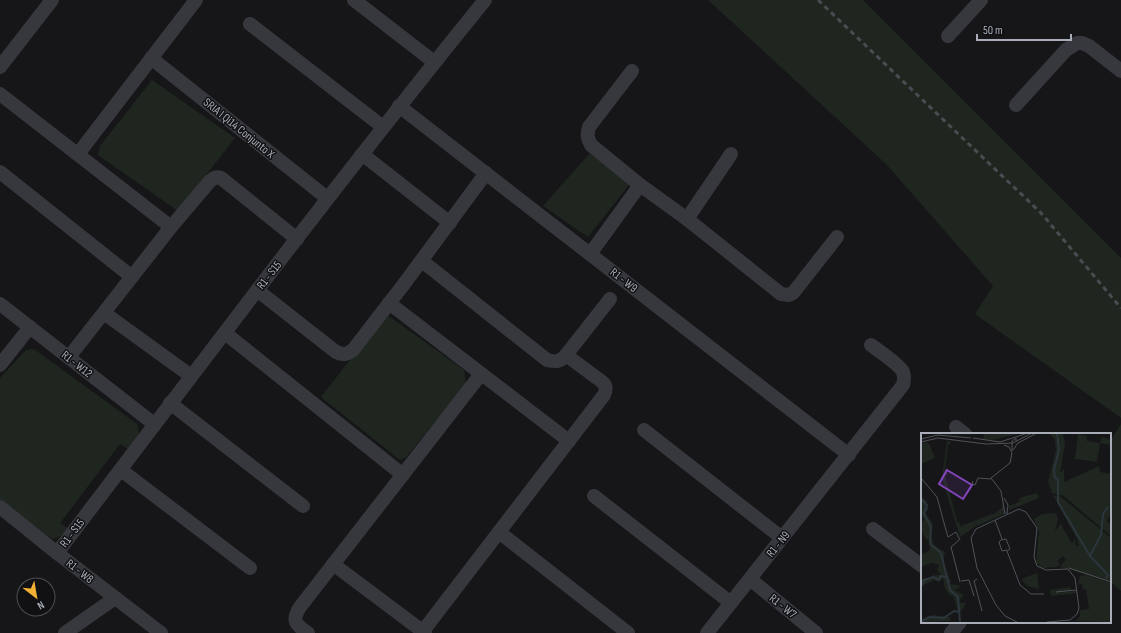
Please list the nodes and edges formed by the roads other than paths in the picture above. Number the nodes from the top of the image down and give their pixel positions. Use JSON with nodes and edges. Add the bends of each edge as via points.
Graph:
{"nodes":[{"id":1,"x":52,"y":0,"type":"edge"},
{"id":2,"x":196,"y":0,"type":"edge"},
{"id":3,"x":354,"y":0,"type":"edge"},
{"id":4,"x":485,"y":0,"type":"edge"},
{"id":5,"x":982,"y":0,"type":"edge"},
{"id":6,"x":250,"y":24,"type":"dead end"},
{"id":7,"x":948,"y":36,"type":"dead end"},
{"id":8,"x":151,"y":58,"type":"junction"},
{"id":9,"x":434,"y":62,"type":"junction"},
{"id":10,"x":0,"y":68,"type":"edge"},
{"id":11,"x":632,"y":71,"type":"dead end"},
{"id":12,"x":1121,"y":71,"type":"edge"},
{"id":13,"x":0,"y":94,"type":"edge"},
{"id":14,"x":1016,"y":105,"type":"dead end"},
{"id":15,"x":399,"y":106,"type":"junction"},
{"id":16,"x":383,"y":127,"type":"junction"},
{"id":17,"x":78,"y":154,"type":"junction"},
{"id":18,"x":362,"y":154,"type":"junction"},
{"id":19,"x":731,"y":154,"type":"dead end"},
{"id":20,"x":0,"y":172,"type":"edge"},
{"id":21,"x":486,"y":173,"type":"junction"},
{"id":22,"x":640,"y":185,"type":"junction"},
{"id":23,"x":327,"y":198,"type":"junction"},
{"id":24,"x":687,"y":219,"type":"junction"},
{"id":25,"x":450,"y":223,"type":"junction"},
{"id":26,"x":171,"y":227,"type":"junction"},
{"id":27,"x":837,"y":237,"type":"dead end"},
{"id":28,"x":297,"y":239,"type":"junction"},
{"id":29,"x":590,"y":254,"type":"junction"},
{"id":30,"x":422,"y":261,"type":"junction"},
{"id":31,"x":132,"y":277,"type":"junction"},
{"id":32,"x":257,"y":290,"type":"junction"},
{"id":33,"x":610,"y":299,"type":"dead end"},
{"id":34,"x":389,"y":303,"type":"junction"},
{"id":35,"x":0,"y":304,"type":"edge"},
{"id":36,"x":104,"y":313,"type":"junction"},
{"id":37,"x":30,"y":327,"type":"junction"},
{"id":38,"x":225,"y":332,"type":"junction"},
{"id":39,"x":871,"y":345,"type":"dead end"},
{"id":40,"x":566,"y":356,"type":"junction"},
{"id":41,"x":69,"y":357,"type":"junction"},
{"id":42,"x":0,"y":365,"type":"edge"},
{"id":43,"x":481,"y":374,"type":"junction"},
{"id":44,"x":191,"y":376,"type":"junction"},
{"id":45,"x":170,"y":403,"type":"junction"},
{"id":46,"x":154,"y":424,"type":"junction"},
{"id":47,"x":644,"y":430,"type":"dead end"},
{"id":48,"x":569,"y":441,"type":"junction"},
{"id":49,"x":849,"y":455,"type":"junction"},
{"id":50,"x":120,"y":470,"type":"junction"},
{"id":51,"x":403,"y":475,"type":"junction"},
{"id":52,"x":594,"y":496,"type":"dead end"},
{"id":53,"x":302,"y":506,"type":"dead end"},
{"id":54,"x":0,"y":507,"type":"edge"},
{"id":55,"x":873,"y":529,"type":"dead end"},
{"id":56,"x":499,"y":532,"type":"junction"},
{"id":57,"x":782,"y":538,"type":"junction"},
{"id":58,"x":57,"y":553,"type":"junction"},
{"id":59,"x":333,"y":564,"type":"junction"},
{"id":60,"x":921,"y":565,"type":"edge"},
{"id":61,"x":250,"y":568,"type":"dead end"},
{"id":62,"x":750,"y":579,"type":"junction"},
{"id":63,"x":119,"y":601,"type":"junction"},
{"id":64,"x":731,"y":603,"type":"junction"},
{"id":65,"x":959,"y":623,"type":"edge"},
{"id":66,"x":712,"y":631,"type":"edge"},
{"id":67,"x":424,"y":632,"type":"edge"},
{"id":68,"x":65,"y":633,"type":"edge"},
{"id":69,"x":81,"y":633,"type":"edge"},
{"id":70,"x":161,"y":633,"type":"edge"},
{"id":71,"x":308,"y":633,"type":"edge"},
{"id":72,"x":628,"y":633,"type":"edge"},
{"id":73,"x":816,"y":633,"type":"edge"},
{"id":74,"x":951,"y":633,"type":"edge"}],
"edges":[{"from":1,"to":10,"type":"street"},
{"from":2,"to":8,"type":"street"},
{"from":3,"to":9,"type":"street"},
{"from":4,"to":9,"type":"street","name":"R1 - S15"},
{"from":5,"to":7,"type":"street"},
{"from":6,"to":16,"type":"street"},
{"from":8,"to":17,"type":"street"},
{"from":8,"to":23,"type":"street","name":"SRIA I Qi14 Conjunto X"},
{"from":9,"to":15,"type":"street","name":"R1 - S15"},
{"from":11,"to":22,"type":"street","via":[[589,127],[587,139]]},
{"from":12,"to":14,"type":"street","via":[[1089,46],[1077,42],[1066,50]]},
{"from":13,"to":17,"type":"street"},
{"from":15,"to":16,"type":"street","name":"R1 - S15"},
{"from":15,"to":21,"type":"street","name":"R1 - W9"},
{"from":16,"to":18,"type":"street","name":"R1 - S15"},
{"from":17,"to":26,"type":"street"},
{"from":18,"to":23,"type":"street","name":"R1 - S15"},
{"from":18,"to":25,"type":"street"},
{"from":19,"to":24,"type":"street"},
{"from":20,"to":31,"type":"street"},
{"from":21,"to":25,"type":"street"},
{"from":21,"to":29,"type":"street","name":"R1 - W9"},
{"from":22,"to":24,"type":"street"},
{"from":22,"to":29,"type":"street"},
{"from":23,"to":28,"type":"street","name":"R1 - S15"},
{"from":24,"to":27,"type":"street","via":[[784,295],[793,293]]},
{"from":25,"to":30,"type":"street"},
{"from":26,"to":28,"type":"street","via":[[210,181],[218,177]]},
{"from":26,"to":31,"type":"street"},
{"from":28,"to":32,"type":"street","name":"R1 - S15"},
{"from":29,"to":49,"type":"street","name":"R1 - W9"},
{"from":30,"to":34,"type":"street"},
{"from":30,"to":40,"type":"street","via":[[547,360],[562,360]]},
{"from":31,"to":36,"type":"street"},
{"from":32,"to":34,"type":"street","via":[[342,355],[353,350]]},
{"from":32,"to":38,"type":"street","name":"R1 - S15"},
{"from":33,"to":40,"type":"street"},
{"from":34,"to":43,"type":"street"},
{"from":35,"to":37,"type":"street","name":"R1 - W12"},
{"from":36,"to":41,"type":"street"},
{"from":36,"to":44,"type":"street"},
{"from":37,"to":41,"type":"street","name":"R1 - W12"},
{"from":37,"to":42,"type":"street"},
{"from":38,"to":44,"type":"street","name":"R1 - S15"},
{"from":38,"to":51,"type":"street"},
{"from":39,"to":49,"type":"street","name":"R1 - N9","via":[[900,368],[905,380]]},
{"from":40,"to":48,"type":"street","via":[[601,381],[606,390]]},
{"from":41,"to":46,"type":"street","name":"R1 - W12"},
{"from":43,"to":48,"type":"street"},
{"from":43,"to":51,"type":"street"},
{"from":44,"to":45,"type":"street","name":"R1 - S15"},
{"from":45,"to":46,"type":"street","name":"R1 - S15"},
{"from":45,"to":53,"type":"street"},
{"from":46,"to":50,"type":"street","name":"R1 - S15"},
{"from":47,"to":57,"type":"street"},
{"from":48,"to":56,"type":"street"},
{"from":49,"to":57,"type":"street","name":"R1 - N9"},
{"from":50,"to":58,"type":"street","name":"R1 - S15"},
{"from":50,"to":61,"type":"street"},
{"from":51,"to":59,"type":"street"},
{"from":52,"to":64,"type":"street"},
{"from":54,"to":58,"type":"street","name":"R1 - W8"},
{"from":55,"to":60,"type":"street"},
{"from":56,"to":67,"type":"street"},
{"from":56,"to":72,"type":"street"},
{"from":57,"to":62,"type":"street","name":"R1 - N9"},
{"from":58,"to":63,"type":"street","name":"R1 - W8"},
{"from":59,"to":67,"type":"street"},
{"from":59,"to":71,"type":"street","via":[[296,613],[296,622]]},
{"from":62,"to":64,"type":"street","name":"R1 - N9"},
{"from":62,"to":73,"type":"street","name":"R1 - W7"},
{"from":63,"to":68,"type":"street"},
{"from":63,"to":69,"type":"street"},
{"from":63,"to":70,"type":"street","name":"R1 - W8"},
{"from":64,"to":66,"type":"street","name":"R1 - N9"},
{"from":65,"to":74,"type":"street"}]}
